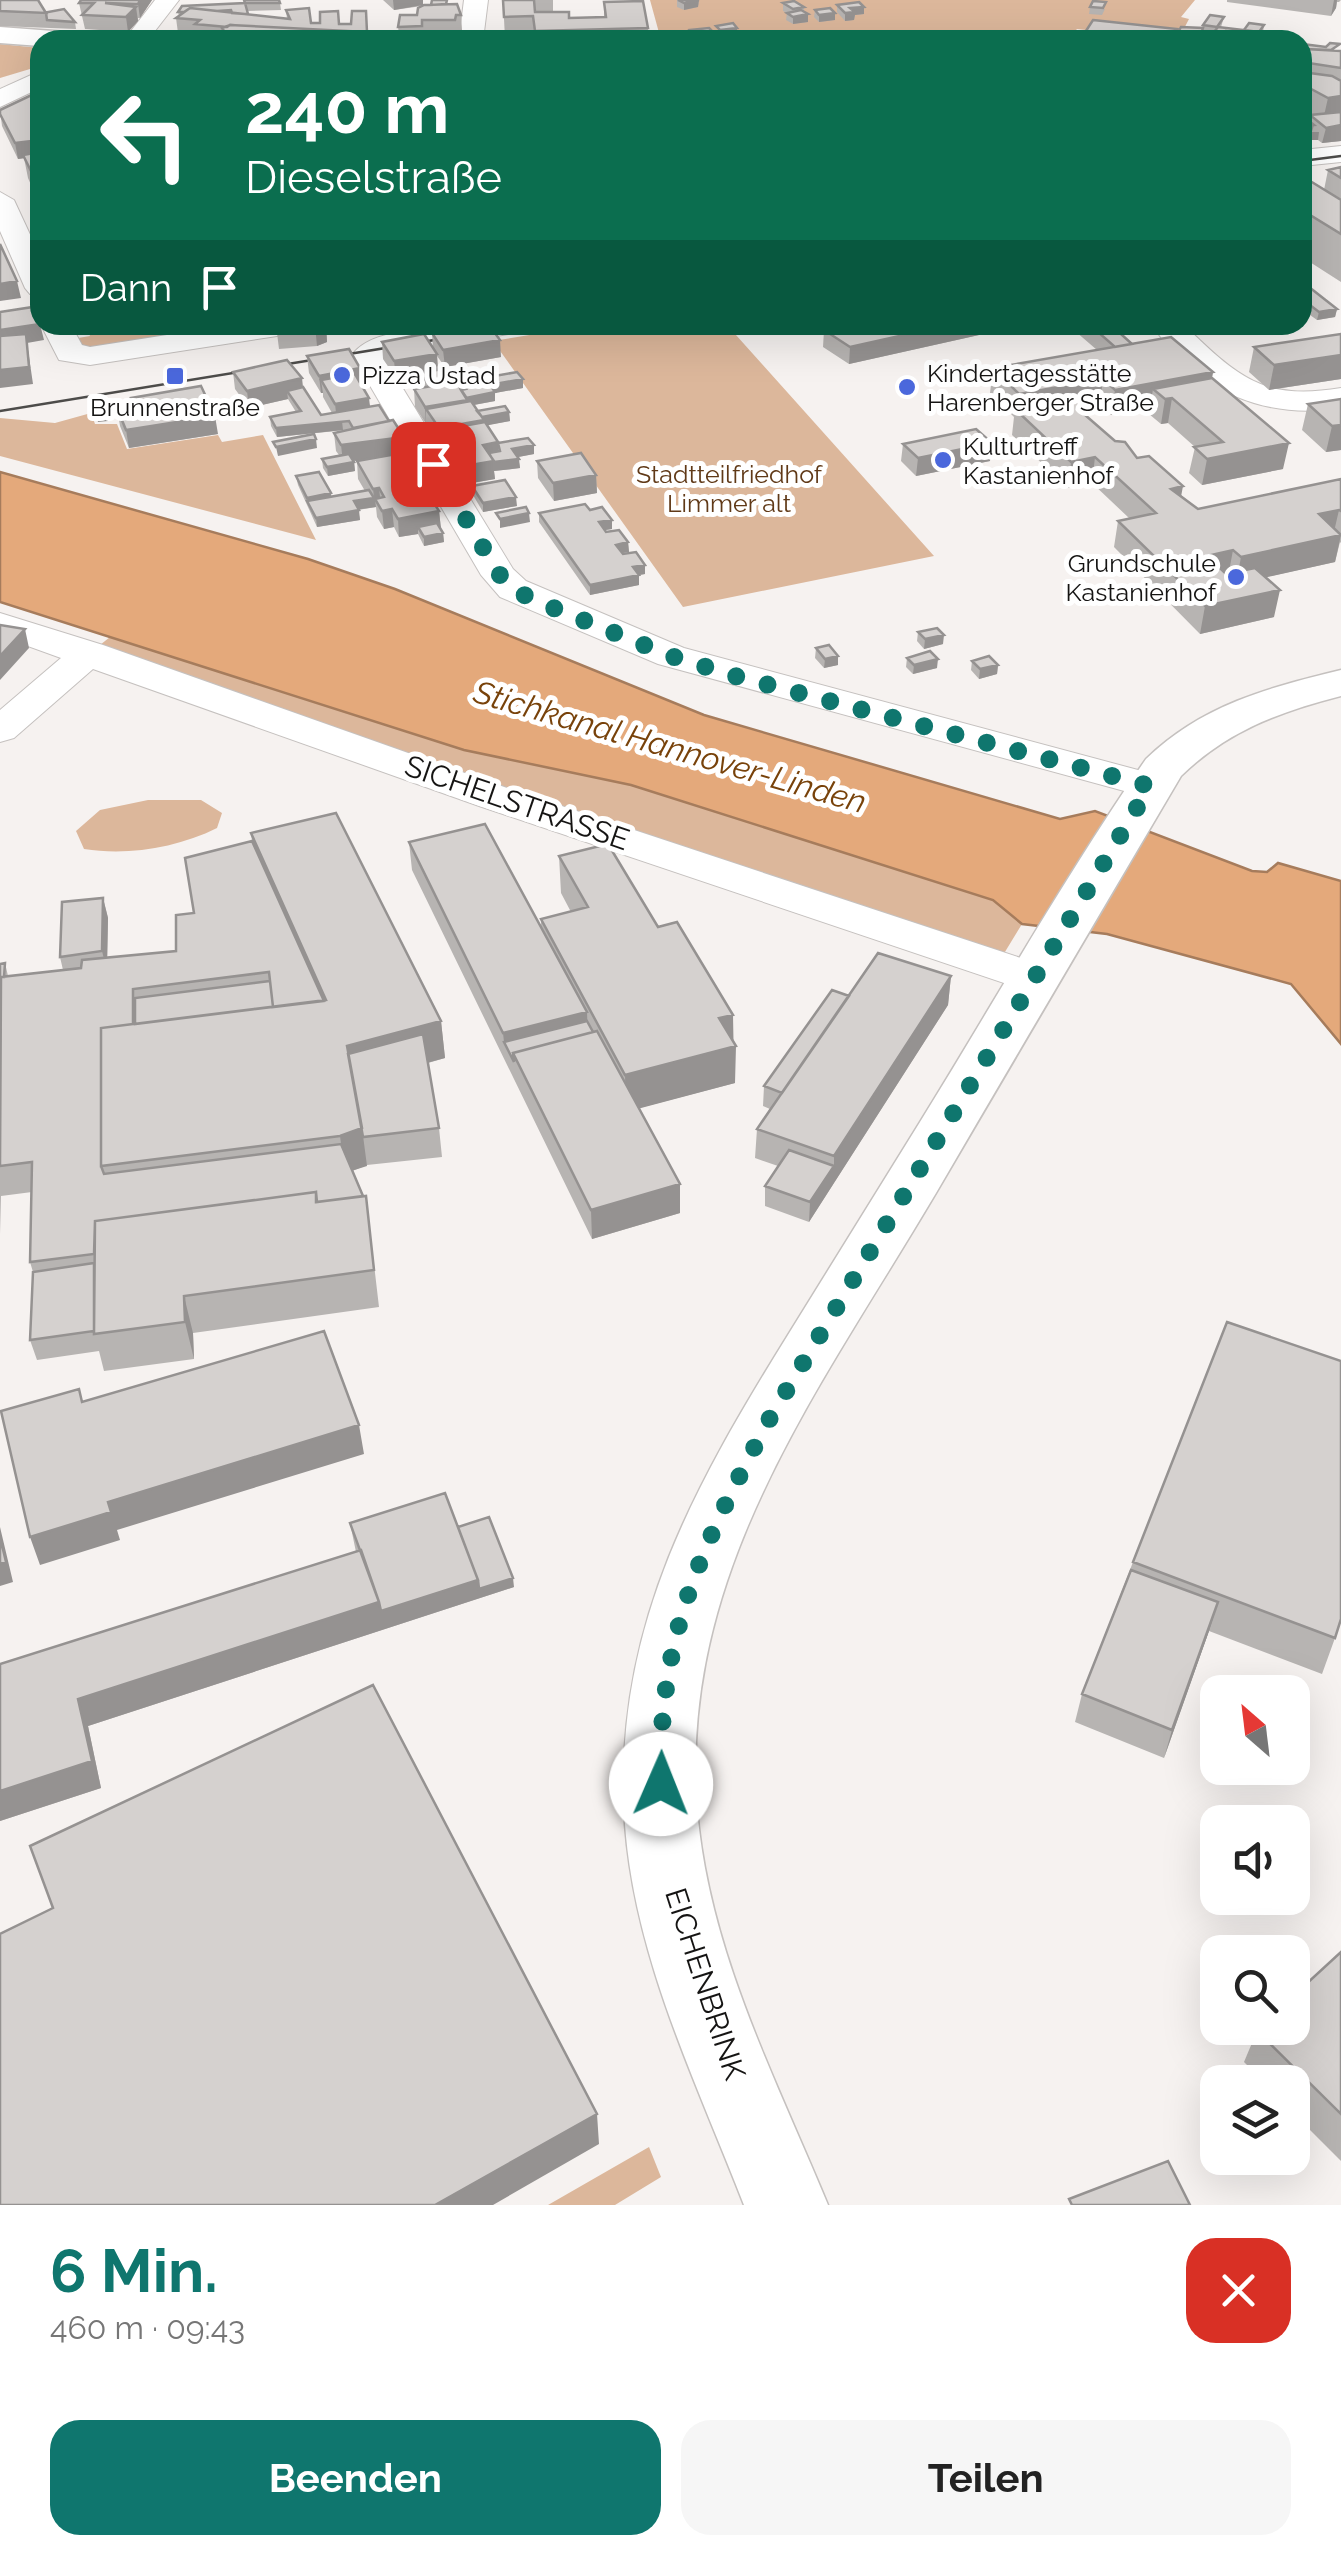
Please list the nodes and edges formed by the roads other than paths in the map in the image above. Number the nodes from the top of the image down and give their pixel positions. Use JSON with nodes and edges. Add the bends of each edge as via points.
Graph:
{"nodes":[{"id":1,"x":167,"y":0,"type":"edge"},
{"id":2,"x":476,"y":0,"type":"edge"},
{"id":3,"x":144,"y":30,"type":"edge"},
{"id":4,"x":472,"y":30,"type":"edge"},
{"id":5,"x":0,"y":35,"type":"edge"},
{"id":6,"x":30,"y":37,"type":"edge"},
{"id":7,"x":30,"y":83,"type":"edge"},
{"id":8,"x":0,"y":98,"type":"edge"},
{"id":9,"x":1341,"y":154,"type":"edge"},
{"id":10,"x":1312,"y":157,"type":"edge"},
{"id":11,"x":0,"y":200,"type":"edge"},
{"id":12,"x":30,"y":266,"type":"edge"},
{"id":13,"x":60,"y":335,"type":"edge"},
{"id":14,"x":222,"y":335,"type":"edge"},
{"id":15,"x":423,"y":335,"type":"edge"},
{"id":16,"x":1178,"y":335,"type":"edge"},
{"id":17,"x":380,"y":340,"type":"edge"},
{"id":18,"x":1341,"y":398,"type":"edge"},
{"id":19,"x":0,"y":624,"type":"edge"},
{"id":20,"x":90,"y":653,"type":"junction"},
{"id":21,"x":1341,"y":683,"type":"edge"},
{"id":22,"x":0,"y":730,"type":"edge"},
{"id":23,"x":1141,"y":800,"type":"junction"},
{"id":24,"x":1047,"y":957,"type":"junction"},
{"id":25,"x":786,"y":2205,"type":"edge"}],
"edges":[{"from":1,"to":3,"type":"street"},
{"from":2,"to":4,"type":"street"},
{"from":5,"to":6,"type":"main road"},
{"from":7,"to":8,"type":"street"},
{"from":9,"to":10,"type":"street"},
{"from":11,"to":12,"type":"street"},
{"from":13,"to":14,"type":"street","via":[[80,356]]},
{"from":15,"to":17,"type":"street"},
{"from":16,"to":18,"type":"street","via":[[1257,399],[1299,405]]},
{"from":17,"to":23,"type":"street","via":[[368,360],[513,589],[687,661]]},
{"from":19,"to":20,"type":"street","name":"SICHELSTRASSE"},
{"from":20,"to":22,"type":"street"},
{"from":20,"to":24,"type":"street","name":"SICHELSTRASSE","via":[[493,797]]},
{"from":21,"to":23,"type":"main road","name":"EICHENBRINK","via":[[1210,726],[1190,739]]},
{"from":23,"to":24,"type":"main road","name":"EICHENBRINK"},
{"from":24,"to":25,"type":"main road","name":"EICHENBRINK","via":[[770,1418],[690,1582],[670,1658],[660,1751],[670,1880],[701,1984]]}]}
